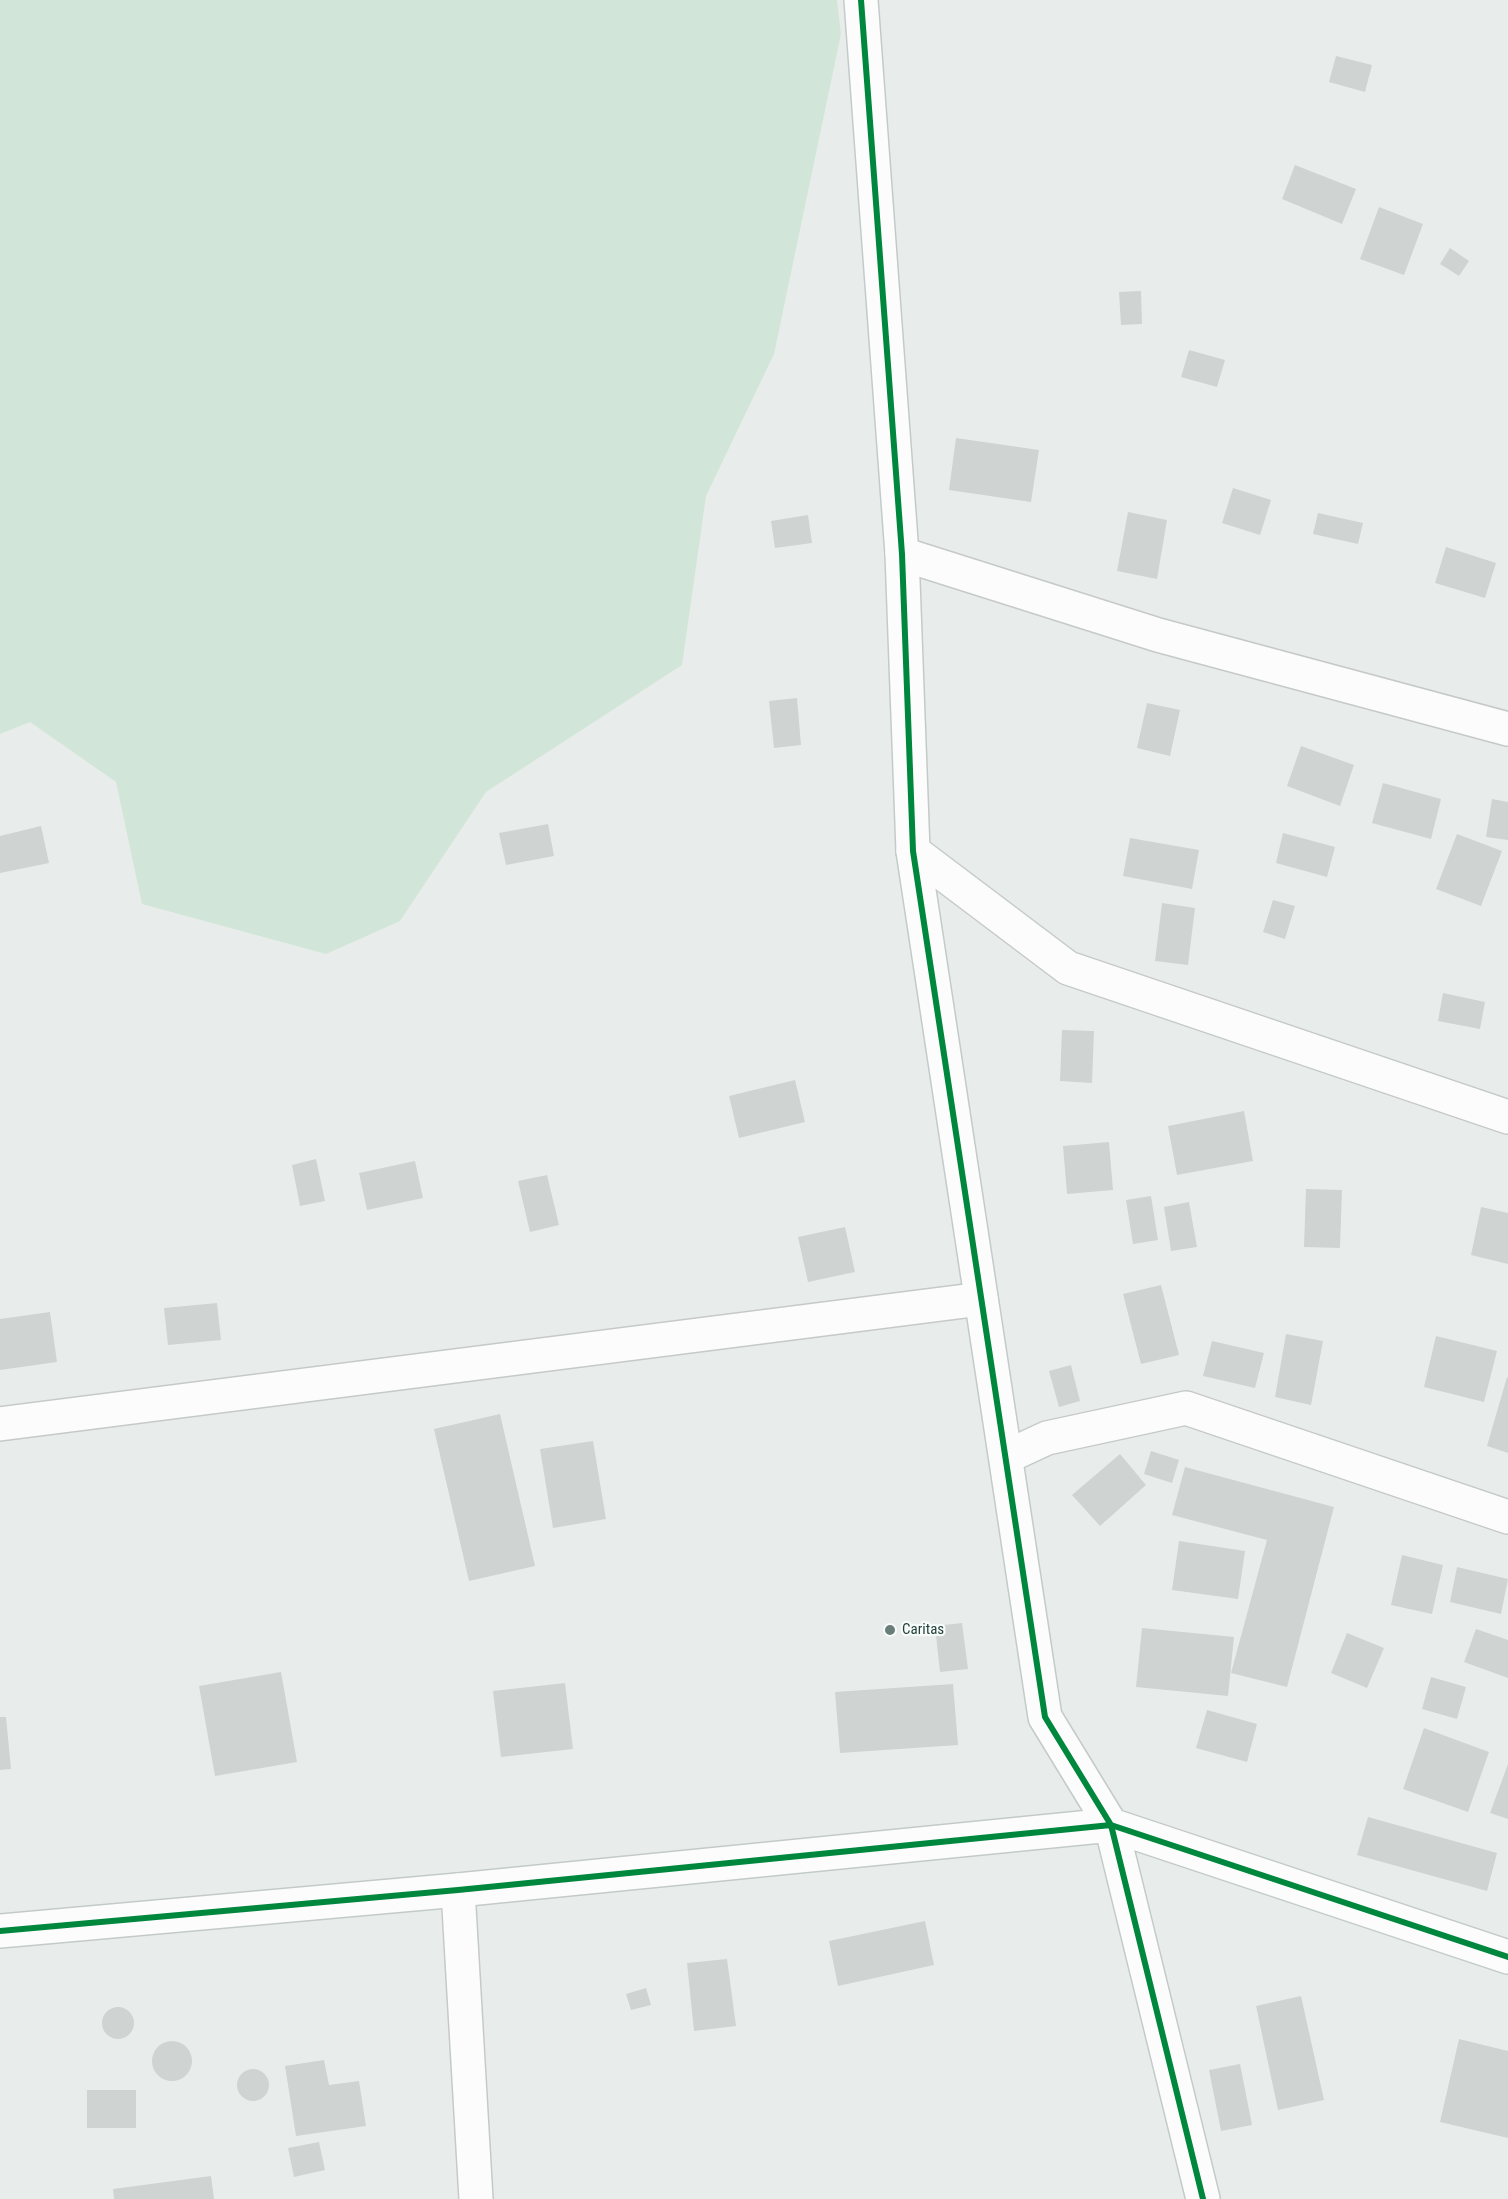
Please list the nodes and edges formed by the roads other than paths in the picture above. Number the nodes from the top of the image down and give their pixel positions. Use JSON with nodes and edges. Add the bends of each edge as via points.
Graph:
{"nodes":[{"id":1,"x":861,"y":0,"type":"edge"},
{"id":2,"x":902,"y":554,"type":"junction"},
{"id":3,"x":1508,"y":729,"type":"edge"},
{"id":4,"x":913,"y":851,"type":"junction"},
{"id":5,"x":1508,"y":1117,"type":"edge"},
{"id":6,"x":981,"y":1299,"type":"junction"},
{"id":7,"x":0,"y":1424,"type":"edge"},
{"id":8,"x":1006,"y":1457,"type":"junction"},
{"id":9,"x":1508,"y":1517,"type":"edge"},
{"id":10,"x":1111,"y":1825,"type":"junction"},
{"id":11,"x":458,"y":1890,"type":"junction"},
{"id":12,"x":0,"y":1931,"type":"edge"},
{"id":13,"x":1508,"y":1957,"type":"edge"},
{"id":14,"x":476,"y":2199,"type":"edge"},
{"id":15,"x":1203,"y":2199,"type":"edge"}],
"edges":[{"from":1,"to":2,"type":"street"},
{"from":2,"to":3,"type":"street","via":[[1158,635]]},
{"from":2,"to":4,"type":"street"},
{"from":4,"to":5,"type":"street","via":[[1068,968]]},
{"from":4,"to":6,"type":"street"},
{"from":6,"to":7,"type":"street"},
{"from":6,"to":8,"type":"street"},
{"from":8,"to":9,"type":"street","via":[[1047,1438],[1186,1408]]},
{"from":8,"to":10,"type":"street","via":[[1045,1717]]},
{"from":10,"to":11,"type":"street"},
{"from":10,"to":13,"type":"street"},
{"from":10,"to":15,"type":"street"},
{"from":11,"to":12,"type":"street"},
{"from":11,"to":14,"type":"street"}]}
